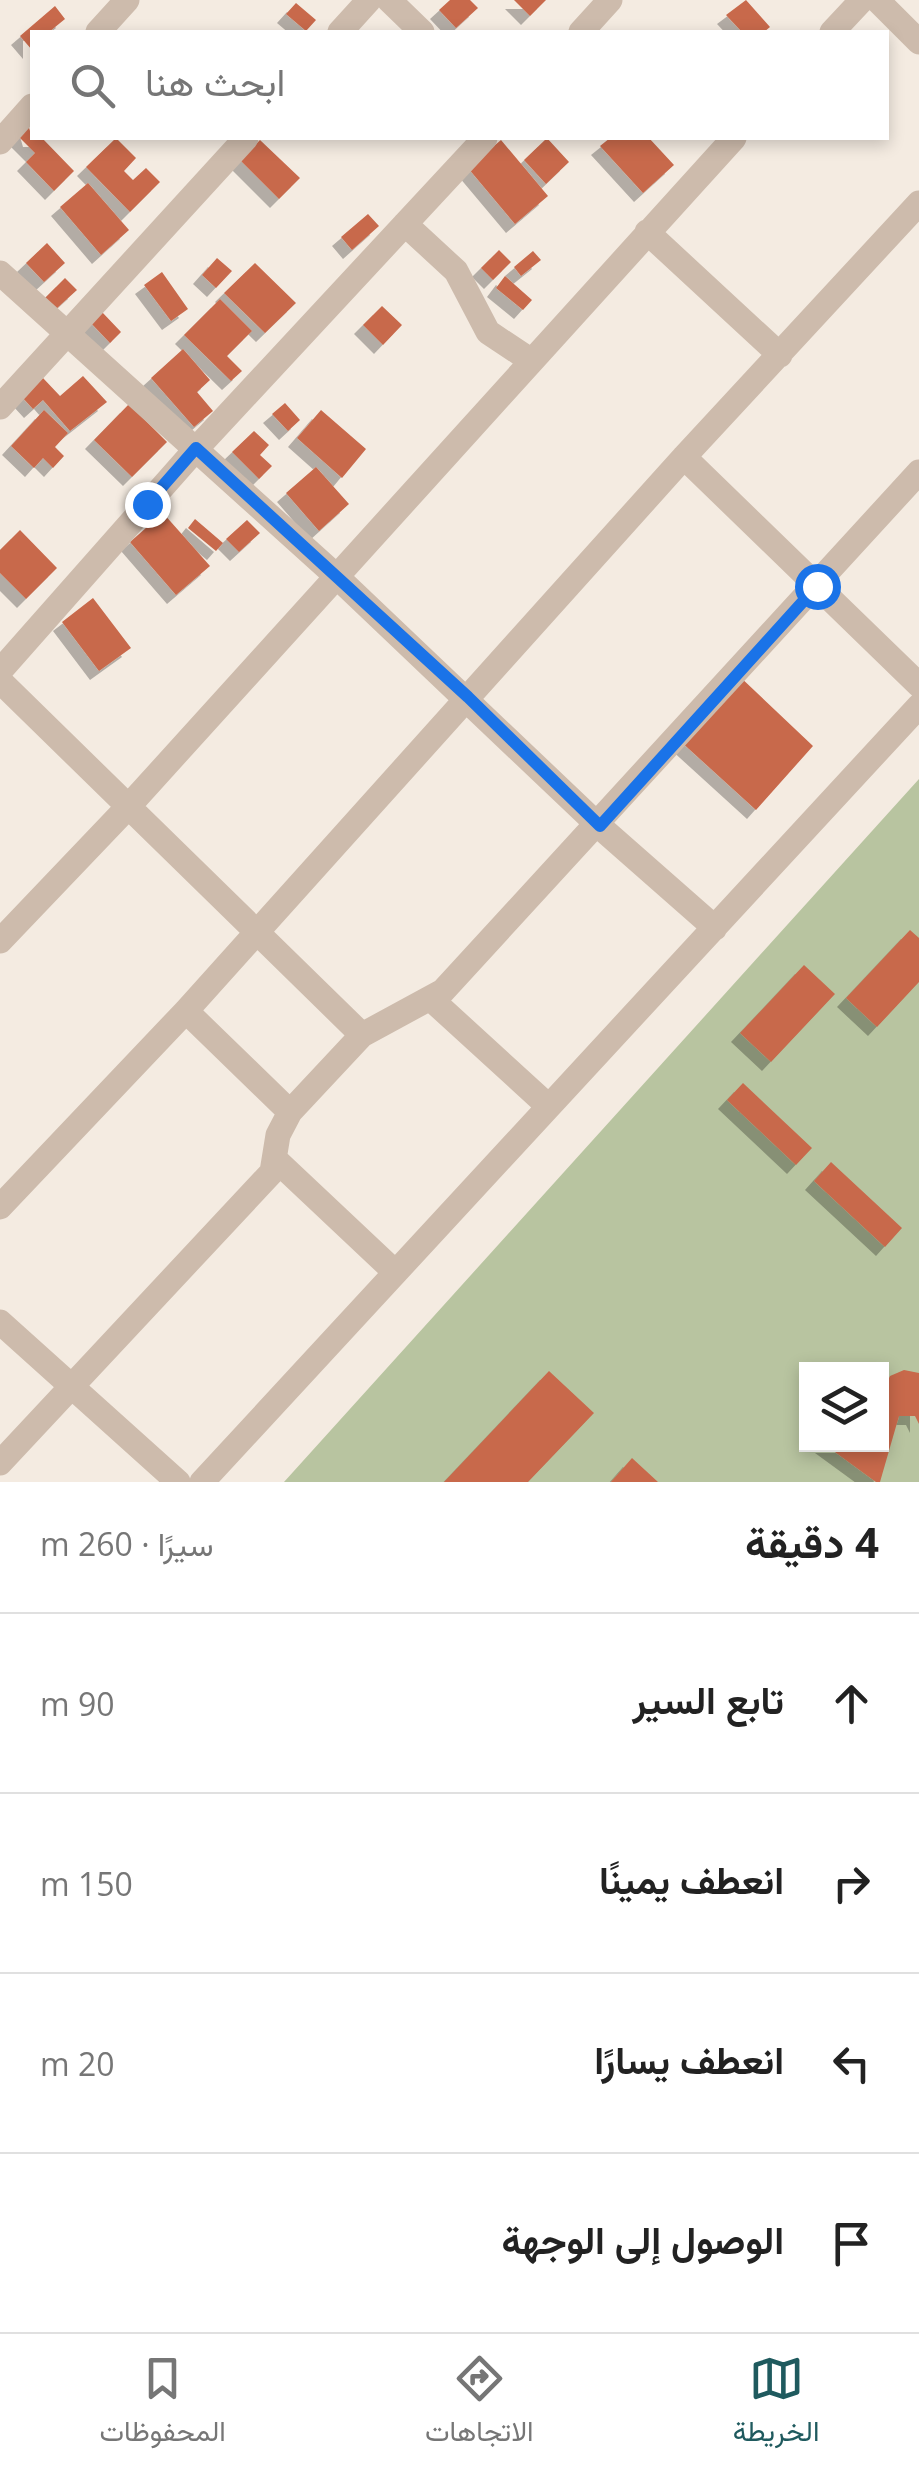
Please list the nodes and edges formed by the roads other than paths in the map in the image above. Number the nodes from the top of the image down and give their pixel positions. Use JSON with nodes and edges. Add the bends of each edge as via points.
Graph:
{"nodes":[{"id":1,"x":127,"y":0,"type":"edge"},
{"id":2,"x":369,"y":0,"type":"edge"},
{"id":3,"x":388,"y":0,"type":"edge"},
{"id":4,"x":610,"y":0,"type":"edge"},
{"id":5,"x":862,"y":0,"type":"edge"},
{"id":6,"x":876,"y":0,"type":"edge"},
{"id":7,"x":100,"y":30,"type":"edge"},
{"id":8,"x":342,"y":30,"type":"edge"},
{"id":9,"x":420,"y":30,"type":"edge"},
{"id":10,"x":582,"y":30,"type":"edge"},
{"id":11,"x":834,"y":30,"type":"edge"},
{"id":12,"x":919,"y":42,"type":"edge"},
{"id":13,"x":30,"y":108,"type":"edge"},
{"id":14,"x":244,"y":140,"type":"edge"},
{"id":15,"x":484,"y":140,"type":"edge"},
{"id":16,"x":732,"y":140,"type":"edge"},
{"id":17,"x":0,"y":142,"type":"edge"},
{"id":18,"x":919,"y":203,"type":"edge"},
{"id":19,"x":406,"y":224,"type":"junction"},
{"id":20,"x":646,"y":232,"type":"junction"},
{"id":21,"x":0,"y":273,"type":"edge"},
{"id":22,"x":68,"y":334,"type":"junction"},
{"id":23,"x":780,"y":355,"type":"junction"},
{"id":24,"x":530,"y":360,"type":"junction"},
{"id":25,"x":0,"y":407,"type":"edge"},
{"id":26,"x":196,"y":448,"type":"junction"},
{"id":27,"x":684,"y":457,"type":"junction"},
{"id":28,"x":919,"y":472,"type":"edge"},
{"id":29,"x":334,"y":574,"type":"junction"},
{"id":30,"x":817,"y":586,"type":"junction"},
{"id":31,"x":0,"y":671,"type":"edge"},
{"id":32,"x":0,"y":681,"type":"edge"},
{"id":33,"x":919,"y":686,"type":"edge"},
{"id":34,"x":468,"y":697,"type":"junction"},
{"id":35,"x":919,"y":706,"type":"edge"},
{"id":36,"x":127,"y":808,"type":"junction"},
{"id":37,"x":600,"y":826,"type":"junction"},
{"id":38,"x":9,"y":914,"type":"edge"},
{"id":39,"x":715,"y":928,"type":"junction"},
{"id":40,"x":253,"y":932,"type":"junction"},
{"id":41,"x":0,"y":941,"type":"edge"},
{"id":42,"x":430,"y":999,"type":"junction"},
{"id":43,"x":186,"y":1011,"type":"junction"},
{"id":44,"x":362,"y":1035,"type":"junction"},
{"id":45,"x":548,"y":1105,"type":"junction"},
{"id":46,"x":290,"y":1112,"type":"junction"},
{"id":47,"x":276,"y":1160,"type":"junction"},
{"id":48,"x":0,"y":1207,"type":"edge"},
{"id":49,"x":395,"y":1272,"type":"junction"},
{"id":50,"x":0,"y":1322,"type":"edge"},
{"id":51,"x":70,"y":1386,"type":"junction"},
{"id":52,"x":0,"y":1463,"type":"edge"},
{"id":53,"x":178,"y":1482,"type":"edge"},
{"id":54,"x":202,"y":1482,"type":"edge"}],
"edges":[{"from":1,"to":7,"type":"street"},
{"from":2,"to":8,"type":"street"},
{"from":3,"to":9,"type":"street"},
{"from":4,"to":10,"type":"street"},
{"from":5,"to":11,"type":"street"},
{"from":6,"to":12,"type":"street"},
{"from":13,"to":17,"type":"street"},
{"from":14,"to":22,"type":"street"},
{"from":15,"to":19,"type":"street"},
{"from":16,"to":20,"type":"street"},
{"from":18,"to":23,"type":"street"},
{"from":19,"to":24,"type":"street","via":[[456,271],[488,332]]},
{"from":19,"to":26,"type":"street"},
{"from":20,"to":23,"type":"street"},
{"from":20,"to":24,"type":"street"},
{"from":21,"to":22,"type":"street"},
{"from":22,"to":25,"type":"street"},
{"from":22,"to":26,"type":"street"},
{"from":23,"to":27,"type":"street"},
{"from":24,"to":29,"type":"street"},
{"from":26,"to":29,"type":"street"},
{"from":26,"to":31,"type":"street"},
{"from":27,"to":30,"type":"street"},
{"from":27,"to":34,"type":"street"},
{"from":28,"to":30,"type":"street"},
{"from":29,"to":34,"type":"street"},
{"from":29,"to":36,"type":"street"},
{"from":30,"to":33,"type":"street"},
{"from":30,"to":37,"type":"street"},
{"from":32,"to":36,"type":"street"},
{"from":34,"to":37,"type":"street"},
{"from":34,"to":40,"type":"street"},
{"from":35,"to":39,"type":"street"},
{"from":36,"to":38,"type":"street"},
{"from":36,"to":40,"type":"street"},
{"from":37,"to":39,"type":"street"},
{"from":37,"to":42,"type":"street"},
{"from":38,"to":41,"type":"street"},
{"from":39,"to":45,"type":"street"},
{"from":40,"to":43,"type":"street"},
{"from":40,"to":44,"type":"street"},
{"from":42,"to":44,"type":"street"},
{"from":42,"to":45,"type":"street"},
{"from":43,"to":46,"type":"street"},
{"from":43,"to":48,"type":"street"},
{"from":44,"to":46,"type":"street"},
{"from":45,"to":49,"type":"street"},
{"from":46,"to":47,"type":"street","via":[[278,1135]]},
{"from":47,"to":49,"type":"street"},
{"from":47,"to":51,"type":"street","via":[[264,1181]]},
{"from":49,"to":54,"type":"street"},
{"from":50,"to":51,"type":"street"},
{"from":51,"to":52,"type":"street"},
{"from":51,"to":53,"type":"street"}]}
